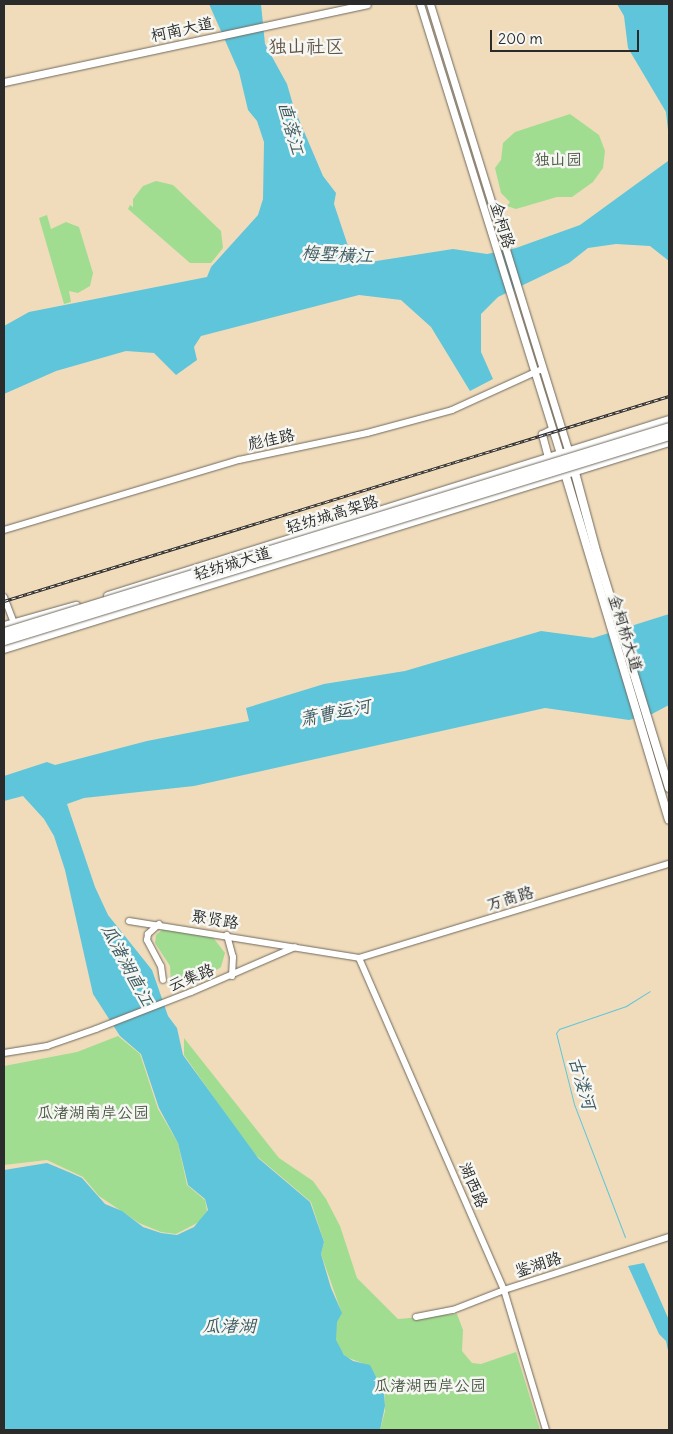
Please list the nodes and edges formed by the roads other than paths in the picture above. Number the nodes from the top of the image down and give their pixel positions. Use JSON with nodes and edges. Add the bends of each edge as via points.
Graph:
{"nodes":[{"id":1,"x":367,"y":4,"type":"edge"},
{"id":2,"x":420,"y":4,"type":"edge"},
{"id":3,"x":430,"y":4,"type":"edge"},
{"id":4,"x":4,"y":82,"type":"edge"},
{"id":5,"x":496,"y":234,"type":"junction"},
{"id":6,"x":542,"y":369,"type":"junction"},
{"id":7,"x":534,"y":374,"type":"junction"},
{"id":8,"x":669,"y":420,"type":"edge"},
{"id":9,"x":669,"y":426,"type":"edge"},
{"id":10,"x":552,"y":429,"type":"junction"},
{"id":11,"x":669,"y":436,"type":"edge"},
{"id":12,"x":669,"y":442,"type":"edge"},
{"id":13,"x":568,"y":451,"type":"junction"},
{"id":14,"x":560,"y":454,"type":"junction"},
{"id":15,"x":548,"y":457,"type":"junction"},
{"id":16,"x":575,"y":472,"type":"junction"},
{"id":17,"x":565,"y":475,"type":"junction"},
{"id":18,"x":4,"y":528,"type":"edge"},
{"id":19,"x":4,"y":596,"type":"edge"},
{"id":20,"x":14,"y":623,"type":"junction"},
{"id":21,"x":4,"y":626,"type":"edge"},
{"id":22,"x":4,"y":632,"type":"edge"},
{"id":23,"x":4,"y":640,"type":"edge"},
{"id":24,"x":4,"y":649,"type":"edge"},
{"id":25,"x":669,"y":788,"type":"edge"},
{"id":26,"x":669,"y":820,"type":"edge"},
{"id":27,"x":669,"y":864,"type":"edge"},
{"id":28,"x":129,"y":921,"type":"dead end"},
{"id":29,"x":159,"y":924,"type":"junction"},
{"id":30,"x":227,"y":935,"type":"junction"},
{"id":31,"x":296,"y":946,"type":"junction"},
{"id":32,"x":359,"y":958,"type":"junction"},
{"id":33,"x":232,"y":976,"type":"junction"},
{"id":34,"x":163,"y":980,"type":"dead end"},
{"id":35,"x":4,"y":1053,"type":"edge"},
{"id":36,"x":669,"y":1237,"type":"edge"},
{"id":37,"x":504,"y":1290,"type":"junction"},
{"id":38,"x":416,"y":1317,"type":"dead end"},
{"id":39,"x":546,"y":1430,"type":"edge"}],
"edges":[{"from":1,"to":4,"type":"main road","name":"柯南大道"},
{"from":2,"to":5,"type":"main road","name":"金柯路"},
{"from":3,"to":5,"type":"main road","name":"金柯路"},
{"from":5,"to":6,"type":"main road","name":"金柯路"},
{"from":5,"to":7,"type":"main road","name":"金柯路"},
{"from":6,"to":7,"type":"street","name":"彪佳路"},
{"from":6,"to":13,"type":"main road","name":"金柯路"},
{"from":7,"to":10,"type":"main road","name":"金柯路"},
{"from":7,"to":18,"type":"street","name":"彪佳路","via":[[475,401],[367,433],[239,460]]},
{"from":8,"to":13,"type":"main road","name":"轻纺城大道"},
{"from":9,"to":22,"type":"highway","name":"轻纺城高架路","bridge":true},
{"from":10,"to":14,"type":"main road","name":"金柯路"},
{"from":10,"to":15,"type":"main road","via":[[542,434]]},
{"from":11,"to":23,"type":"highway","name":"轻纺城高架路","bridge":true},
{"from":12,"to":16,"type":"main road","name":"轻纺城大道"},
{"from":13,"to":14,"type":"main road","name":"轻纺城大道"},
{"from":13,"to":16,"type":"main road","name":"金柯桥大道"},
{"from":14,"to":15,"type":"main road","name":"轻纺城大道"},
{"from":14,"to":17,"type":"main road","name":"金柯桥大道"},
{"from":15,"to":20,"type":"main road","name":"轻纺城大道"},
{"from":16,"to":17,"type":"main road","name":"轻纺城大道"},
{"from":16,"to":25,"type":"main road","name":"金柯桥大道"},
{"from":17,"to":24,"type":"main road","name":"轻纺城大道"},
{"from":17,"to":26,"type":"main road","name":"金柯桥大道"},
{"from":19,"to":20,"type":"street"},
{"from":20,"to":21,"type":"main road","name":"轻纺城大道"},
{"from":27,"to":32,"type":"street","name":"万商路"},
{"from":28,"to":29,"type":"street","name":"聚贤路"},
{"from":29,"to":30,"type":"street","name":"聚贤路"},
{"from":29,"to":34,"type":"street","via":[[148,934],[147,940],[161,966]]},
{"from":30,"to":31,"type":"street","name":"聚贤路"},
{"from":30,"to":33,"type":"street","via":[[233,957]]},
{"from":31,"to":32,"type":"street"},
{"from":31,"to":33,"type":"street","name":"云集路"},
{"from":32,"to":37,"type":"street","name":"湖西路"},
{"from":33,"to":35,"type":"street","name":"云集路","via":[[46,1046]]},
{"from":36,"to":37,"type":"street","name":"鉴湖路"},
{"from":37,"to":38,"type":"street","name":"鉴湖路","via":[[453,1310]]},
{"from":37,"to":39,"type":"street","name":"湖西路"}]}
